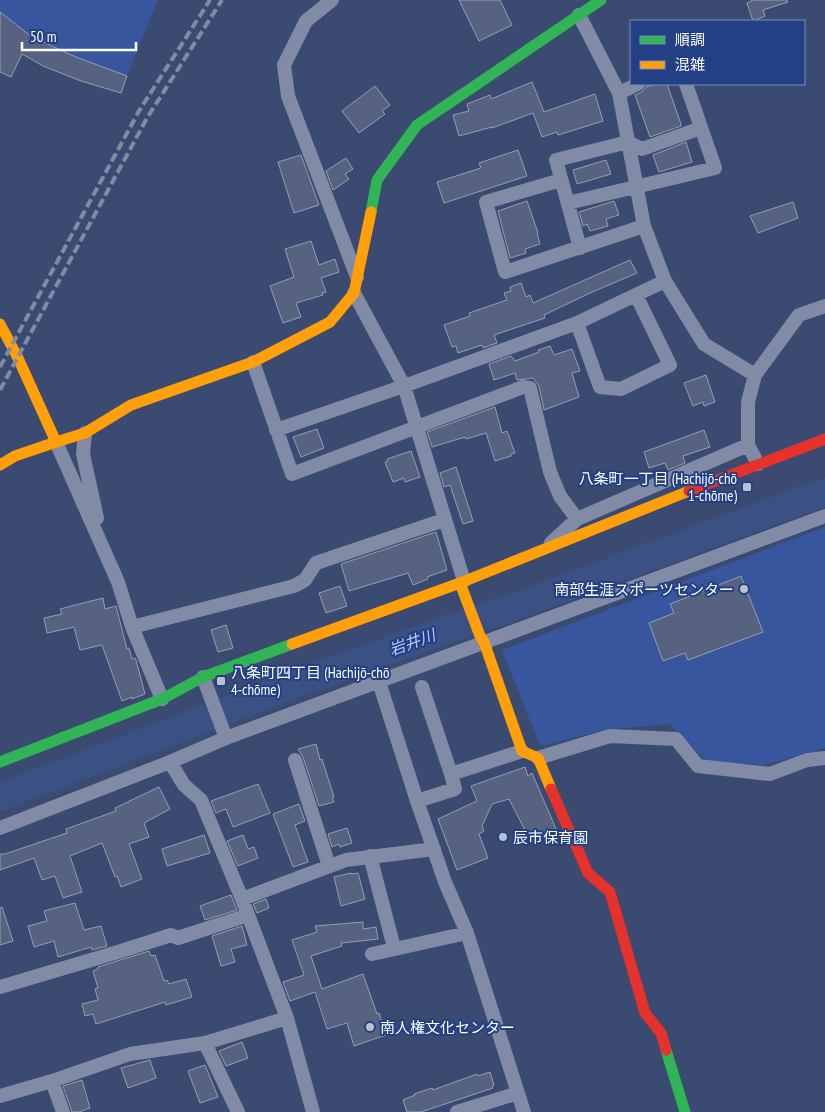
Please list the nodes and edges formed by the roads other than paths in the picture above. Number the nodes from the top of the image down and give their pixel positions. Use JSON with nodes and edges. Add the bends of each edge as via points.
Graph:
{"nodes":[{"id":1,"x":332,"y":0,"type":"edge"},
{"id":2,"x":601,"y":0,"type":"edge"},
{"id":3,"x":579,"y":15,"type":"junction"},
{"id":4,"x":636,"y":85,"type":"edge"},
{"id":5,"x":686,"y":85,"type":"edge"},
{"id":6,"x":619,"y":93,"type":"junction"},
{"id":7,"x":701,"y":128,"type":"junction"},
{"id":8,"x":628,"y":142,"type":"junction"},
{"id":9,"x":561,"y":180,"type":"junction"},
{"id":10,"x":637,"y":188,"type":"junction"},
{"id":11,"x":568,"y":203,"type":"junction"},
{"id":12,"x":644,"y":226,"type":"junction"},
{"id":13,"x":580,"y":248,"type":"junction"},
{"id":14,"x":357,"y":277,"type":"junction"},
{"id":15,"x":665,"y":281,"type":"junction"},
{"id":16,"x":354,"y":293,"type":"junction"},
{"id":17,"x":636,"y":295,"type":"junction"},
{"id":18,"x":825,"y":306,"type":"edge"},
{"id":19,"x":577,"y":323,"type":"junction"},
{"id":20,"x":0,"y":324,"type":"edge"},
{"id":21,"x":253,"y":362,"type":"junction"},
{"id":22,"x":755,"y":375,"type":"junction"},
{"id":23,"x":404,"y":386,"type":"junction"},
{"id":24,"x":416,"y":427,"type":"junction"},
{"id":25,"x":276,"y":430,"type":"junction"},
{"id":26,"x":84,"y":433,"type":"junction"},
{"id":27,"x":825,"y":439,"type":"edge"},
{"id":28,"x":56,"y":442,"type":"junction"},
{"id":29,"x":748,"y":445,"type":"junction"},
{"id":30,"x":758,"y":464,"type":"junction"},
{"id":31,"x":0,"y":465,"type":"edge"},
{"id":32,"x":825,"y":516,"type":"edge"},
{"id":33,"x":577,"y":519,"type":"junction"},
{"id":34,"x":444,"y":520,"type":"junction"},
{"id":35,"x":102,"y":543,"type":"junction"},
{"id":36,"x":543,"y":550,"type":"junction"},
{"id":37,"x":462,"y":585,"type":"junction"},
{"id":38,"x":132,"y":627,"type":"junction"},
{"id":39,"x":482,"y":639,"type":"junction"},
{"id":40,"x":205,"y":682,"type":"junction"},
{"id":41,"x":379,"y":682,"type":"junction"},
{"id":42,"x":422,"y":687,"type":"dead end"},
{"id":43,"x":162,"y":700,"type":"junction"},
{"id":44,"x":225,"y":734,"type":"junction"},
{"id":45,"x":522,"y":750,"type":"junction"},
{"id":46,"x":538,"y":758,"type":"junction"},
{"id":47,"x":825,"y":758,"type":"edge"},
{"id":48,"x":295,"y":760,"type":"dead end"},
{"id":49,"x":0,"y":762,"type":"edge"},
{"id":50,"x":170,"y":762,"type":"junction"},
{"id":51,"x":451,"y":774,"type":"junction"},
{"id":52,"x":417,"y":801,"type":"junction"},
{"id":53,"x":0,"y":828,"type":"edge"},
{"id":54,"x":434,"y":849,"type":"junction"},
{"id":55,"x":370,"y":856,"type":"junction"},
{"id":56,"x":329,"y":866,"type":"junction"},
{"id":57,"x":242,"y":899,"type":"junction"},
{"id":58,"x":248,"y":915,"type":"junction"},
{"id":59,"x":467,"y":933,"type":"junction"},
{"id":60,"x":392,"y":940,"type":"dead end"},
{"id":61,"x":372,"y":954,"type":"dead end"},
{"id":62,"x":0,"y":987,"type":"edge"},
{"id":63,"x":287,"y":1018,"type":"junction"},
{"id":64,"x":205,"y":1043,"type":"junction"},
{"id":65,"x":52,"y":1081,"type":"junction"},
{"id":66,"x":518,"y":1093,"type":"junction"},
{"id":67,"x":0,"y":1096,"type":"edge"},
{"id":68,"x":63,"y":1112,"type":"edge"},
{"id":69,"x":238,"y":1112,"type":"edge"},
{"id":70,"x":313,"y":1112,"type":"edge"},
{"id":71,"x":457,"y":1112,"type":"edge"},
{"id":72,"x":524,"y":1112,"type":"edge"},
{"id":73,"x":685,"y":1112,"type":"edge"}],
"edges":[{"from":1,"to":14,"type":"street","via":[[306,21],[284,65],[288,96]]},
{"from":2,"to":3,"type":"street"},
{"from":3,"to":6,"type":"street"},
{"from":3,"to":14,"type":"street","via":[[417,125],[378,180]]},
{"from":4,"to":6,"type":"street"},
{"from":5,"to":7,"type":"street"},
{"from":6,"to":8,"type":"street"},
{"from":7,"to":8,"type":"street","via":[[642,149]]},
{"from":7,"to":10,"type":"street","via":[[715,168]]},
{"from":8,"to":9,"type":"street","via":[[556,160]]},
{"from":8,"to":10,"type":"street"},
{"from":9,"to":11,"type":"street"},
{"from":9,"to":13,"type":"street","via":[[486,202],[505,272]]},
{"from":10,"to":11,"type":"street"},
{"from":10,"to":12,"type":"street"},
{"from":11,"to":13,"type":"street"},
{"from":12,"to":13,"type":"street"},
{"from":12,"to":15,"type":"street"},
{"from":14,"to":16,"type":"street"},
{"from":15,"to":17,"type":"street"},
{"from":15,"to":22,"type":"street","via":[[704,344]]},
{"from":16,"to":21,"type":"street","via":[[330,322]]},
{"from":16,"to":23,"type":"street"},
{"from":17,"to":19,"type":"street"},
{"from":17,"to":19,"type":"street","via":[[670,365],[621,389],[600,387]]},
{"from":18,"to":22,"type":"street","via":[[799,315]]},
{"from":19,"to":23,"type":"street"},
{"from":20,"to":28,"type":"street"},
{"from":21,"to":25,"type":"street"},
{"from":21,"to":26,"type":"street","via":[[131,406]]},
{"from":22,"to":29,"type":"street","via":[[748,402]]},
{"from":23,"to":24,"type":"street"},
{"from":23,"to":25,"type":"street"},
{"from":24,"to":25,"type":"street","via":[[292,474]]},
{"from":24,"to":33,"type":"street","via":[[523,387],[530,388],[550,472],[560,496]]},
{"from":24,"to":34,"type":"street"},
{"from":26,"to":28,"type":"street"},
{"from":26,"to":35,"type":"street","via":[[83,454]]},
{"from":27,"to":30,"type":"street"},
{"from":28,"to":31,"type":"street","via":[[15,456]]},
{"from":28,"to":35,"type":"street"},
{"from":29,"to":30,"type":"street"},
{"from":29,"to":33,"type":"street"},
{"from":30,"to":36,"type":"street"},
{"from":32,"to":39,"type":"street"},
{"from":33,"to":36,"type":"street"},
{"from":34,"to":37,"type":"street"},
{"from":34,"to":38,"type":"street","via":[[316,564],[305,580],[294,586]]},
{"from":35,"to":38,"type":"street"},
{"from":36,"to":37,"type":"street"},
{"from":37,"to":39,"type":"street"},
{"from":37,"to":40,"type":"street"},
{"from":38,"to":43,"type":"street"},
{"from":39,"to":41,"type":"street"},
{"from":39,"to":45,"type":"street"},
{"from":40,"to":43,"type":"street"},
{"from":40,"to":44,"type":"street"},
{"from":41,"to":44,"type":"street"},
{"from":41,"to":52,"type":"street"},
{"from":42,"to":51,"type":"street"},
{"from":43,"to":49,"type":"street"},
{"from":44,"to":50,"type":"street"},
{"from":45,"to":46,"type":"street"},
{"from":45,"to":51,"type":"street"},
{"from":46,"to":47,"type":"street","via":[[610,736],[676,739],[698,766],[770,774],[807,760]]},
{"from":46,"to":73,"type":"street","via":[[588,873],[610,892],[645,1013],[661,1034]]},
{"from":48,"to":56,"type":"street"},
{"from":50,"to":53,"type":"street"},
{"from":50,"to":57,"type":"street","via":[[184,785],[201,800]]},
{"from":51,"to":52,"type":"street","via":[[455,789]]},
{"from":52,"to":54,"type":"street"},
{"from":54,"to":55,"type":"street"},
{"from":54,"to":59,"type":"street"},
{"from":55,"to":56,"type":"street"},
{"from":55,"to":60,"type":"street"},
{"from":56,"to":57,"type":"street"},
{"from":57,"to":58,"type":"street"},
{"from":58,"to":62,"type":"street","via":[[178,938],[171,935]]},
{"from":58,"to":63,"type":"street"},
{"from":59,"to":61,"type":"street"},
{"from":59,"to":66,"type":"street"},
{"from":63,"to":64,"type":"street"},
{"from":63,"to":70,"type":"street"},
{"from":64,"to":65,"type":"street","via":[[130,1054]]},
{"from":64,"to":69,"type":"street"},
{"from":65,"to":67,"type":"street"},
{"from":65,"to":68,"type":"street"},
{"from":66,"to":71,"type":"street"},
{"from":66,"to":72,"type":"street"}]}
